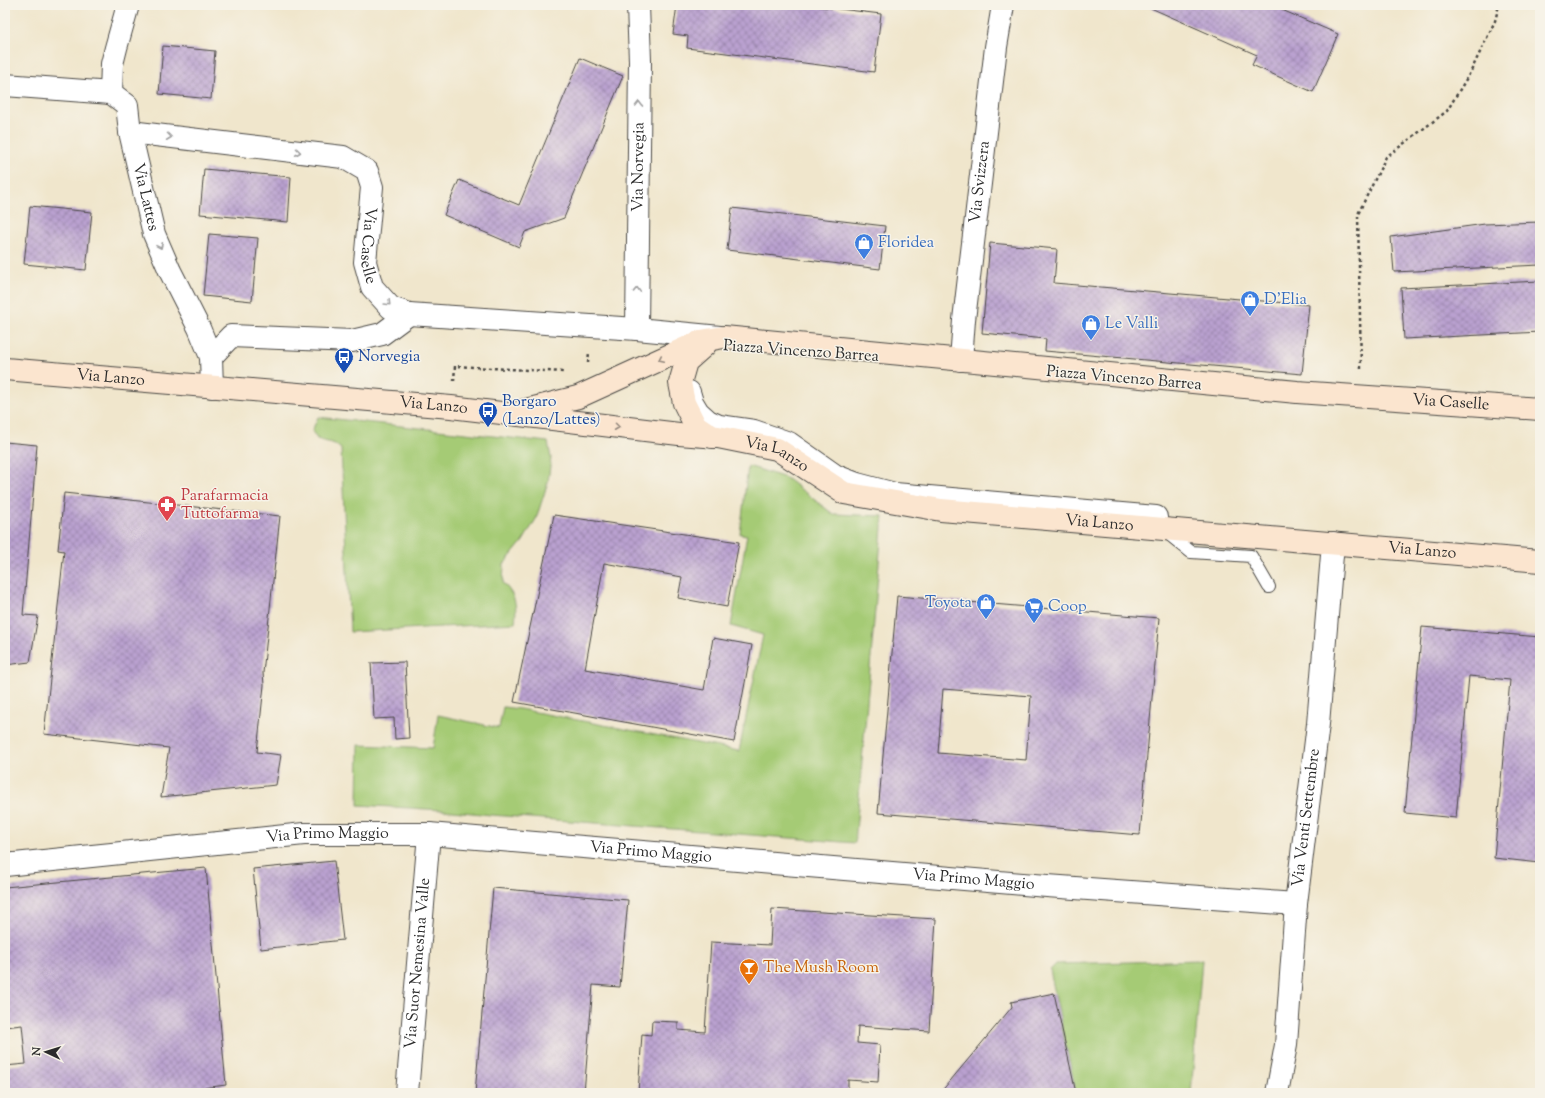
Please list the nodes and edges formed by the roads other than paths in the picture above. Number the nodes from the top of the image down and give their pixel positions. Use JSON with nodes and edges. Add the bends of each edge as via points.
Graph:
{"nodes":[{"id":1,"x":128,"y":5,"type":"edge"},
{"id":2,"x":638,"y":5,"type":"edge"},
{"id":3,"x":1004,"y":5,"type":"edge"},
{"id":4,"x":5,"y":85,"type":"edge"},
{"id":5,"x":111,"y":93,"type":"junction"},
{"id":6,"x":130,"y":132,"type":"junction"},
{"id":7,"x":409,"y":314,"type":"junction"},
{"id":8,"x":637,"y":329,"type":"junction"},
{"id":9,"x":724,"y":337,"type":"junction"},
{"id":10,"x":211,"y":357,"type":"junction"},
{"id":11,"x":961,"y":360,"type":"junction"},
{"id":12,"x":5,"y":369,"type":"edge"},
{"id":13,"x":212,"y":387,"type":"junction"},
{"id":14,"x":1540,"y":409,"type":"edge"},
{"id":15,"x":509,"y":414,"type":"junction"},
{"id":16,"x":1540,"y":417,"type":"edge"},
{"id":17,"x":713,"y":437,"type":"junction"},
{"id":18,"x":1162,"y":529,"type":"junction"},
{"id":19,"x":1334,"y":543,"type":"junction"},
{"id":20,"x":1540,"y":552,"type":"edge"},
{"id":21,"x":1540,"y":561,"type":"edge"},
{"id":22,"x":1269,"y":587,"type":"dead end"},
{"id":23,"x":428,"y":834,"type":"junction"},
{"id":24,"x":5,"y":865,"type":"edge"},
{"id":25,"x":1296,"y":904,"type":"junction"},
{"id":26,"x":407,"y":1093,"type":"edge"},
{"id":27,"x":1277,"y":1093,"type":"edge"}],
"edges":[{"from":1,"to":5,"type":"street","via":[[112,64]]},
{"from":8,"to":2,"type":"street","name":"Via Norvegia","one_way":true,"via":[[640,61]]},
{"from":3,"to":11,"type":"street","name":"Via Svizzera","via":[[994,63]]},
{"from":4,"to":5,"type":"street"},
{"from":5,"to":6,"type":"street","name":"Via Lattes","via":[[127,105]]},
{"from":6,"to":7,"type":"street","name":"Via Caselle","one_way":true,"via":[[343,157],[367,171],[372,187],[365,262],[372,286],[391,308]]},
{"from":6,"to":10,"type":"street","name":"Via Lattes","one_way":true,"via":[[154,234],[200,328]]},
{"from":7,"to":8,"type":"street","name":"Via Caselle"},
{"from":7,"to":10,"type":"street","via":[[382,334],[352,341],[231,336]]},
{"from":8,"to":9,"type":"street"},
{"from":9,"to":11,"type":"street"},
{"from":9,"to":15,"type":"street","one_way":true,"via":[[701,341],[578,397]]},
{"from":9,"to":17,"type":"street","via":[[705,345],[686,362],[680,384],[684,403],[695,425]]},
{"from":10,"to":13,"type":"street","name":"Via Lattes"},
{"from":11,"to":14,"type":"street","name":"Via Caselle","via":[[1297,392]]},
{"from":12,"to":13,"type":"street","name":"Via Lanzo"},
{"from":13,"to":15,"type":"street","name":"Via Lanzo"},
{"from":15,"to":17,"type":"street","name":"Via Lanzo","one_way":true},
{"from":16,"to":20,"type":"street","name":"Piazza Vincenzo Barrea","via":[[724,343],[712,347],[701,355],[689,378],[692,402],[708,421],[719,426],[754,430],[789,443],[836,476],[895,494]]},
{"from":17,"to":18,"type":"street","name":"Via Lanzo","via":[[777,449],[844,493],[941,510]]},
{"from":18,"to":19,"type":"street","name":"Via Lanzo"},
{"from":18,"to":22,"type":"lane","via":[[1191,552],[1251,556]]},
{"from":19,"to":21,"type":"street","name":"Via Lanzo"},
{"from":19,"to":25,"type":"street","name":"Via Venti Settembre","via":[[1318,724]]},
{"from":23,"to":24,"type":"street","name":"Via Primo Maggio","via":[[304,834]]},
{"from":23,"to":25,"type":"street","name":"Via Primo Maggio","via":[[1046,886]]},
{"from":23,"to":26,"type":"street","name":"Via Suor Nemesina Valle"},
{"from":25,"to":27,"type":"street","name":"Via Venti Settembre","via":[[1286,1045]]}]}
